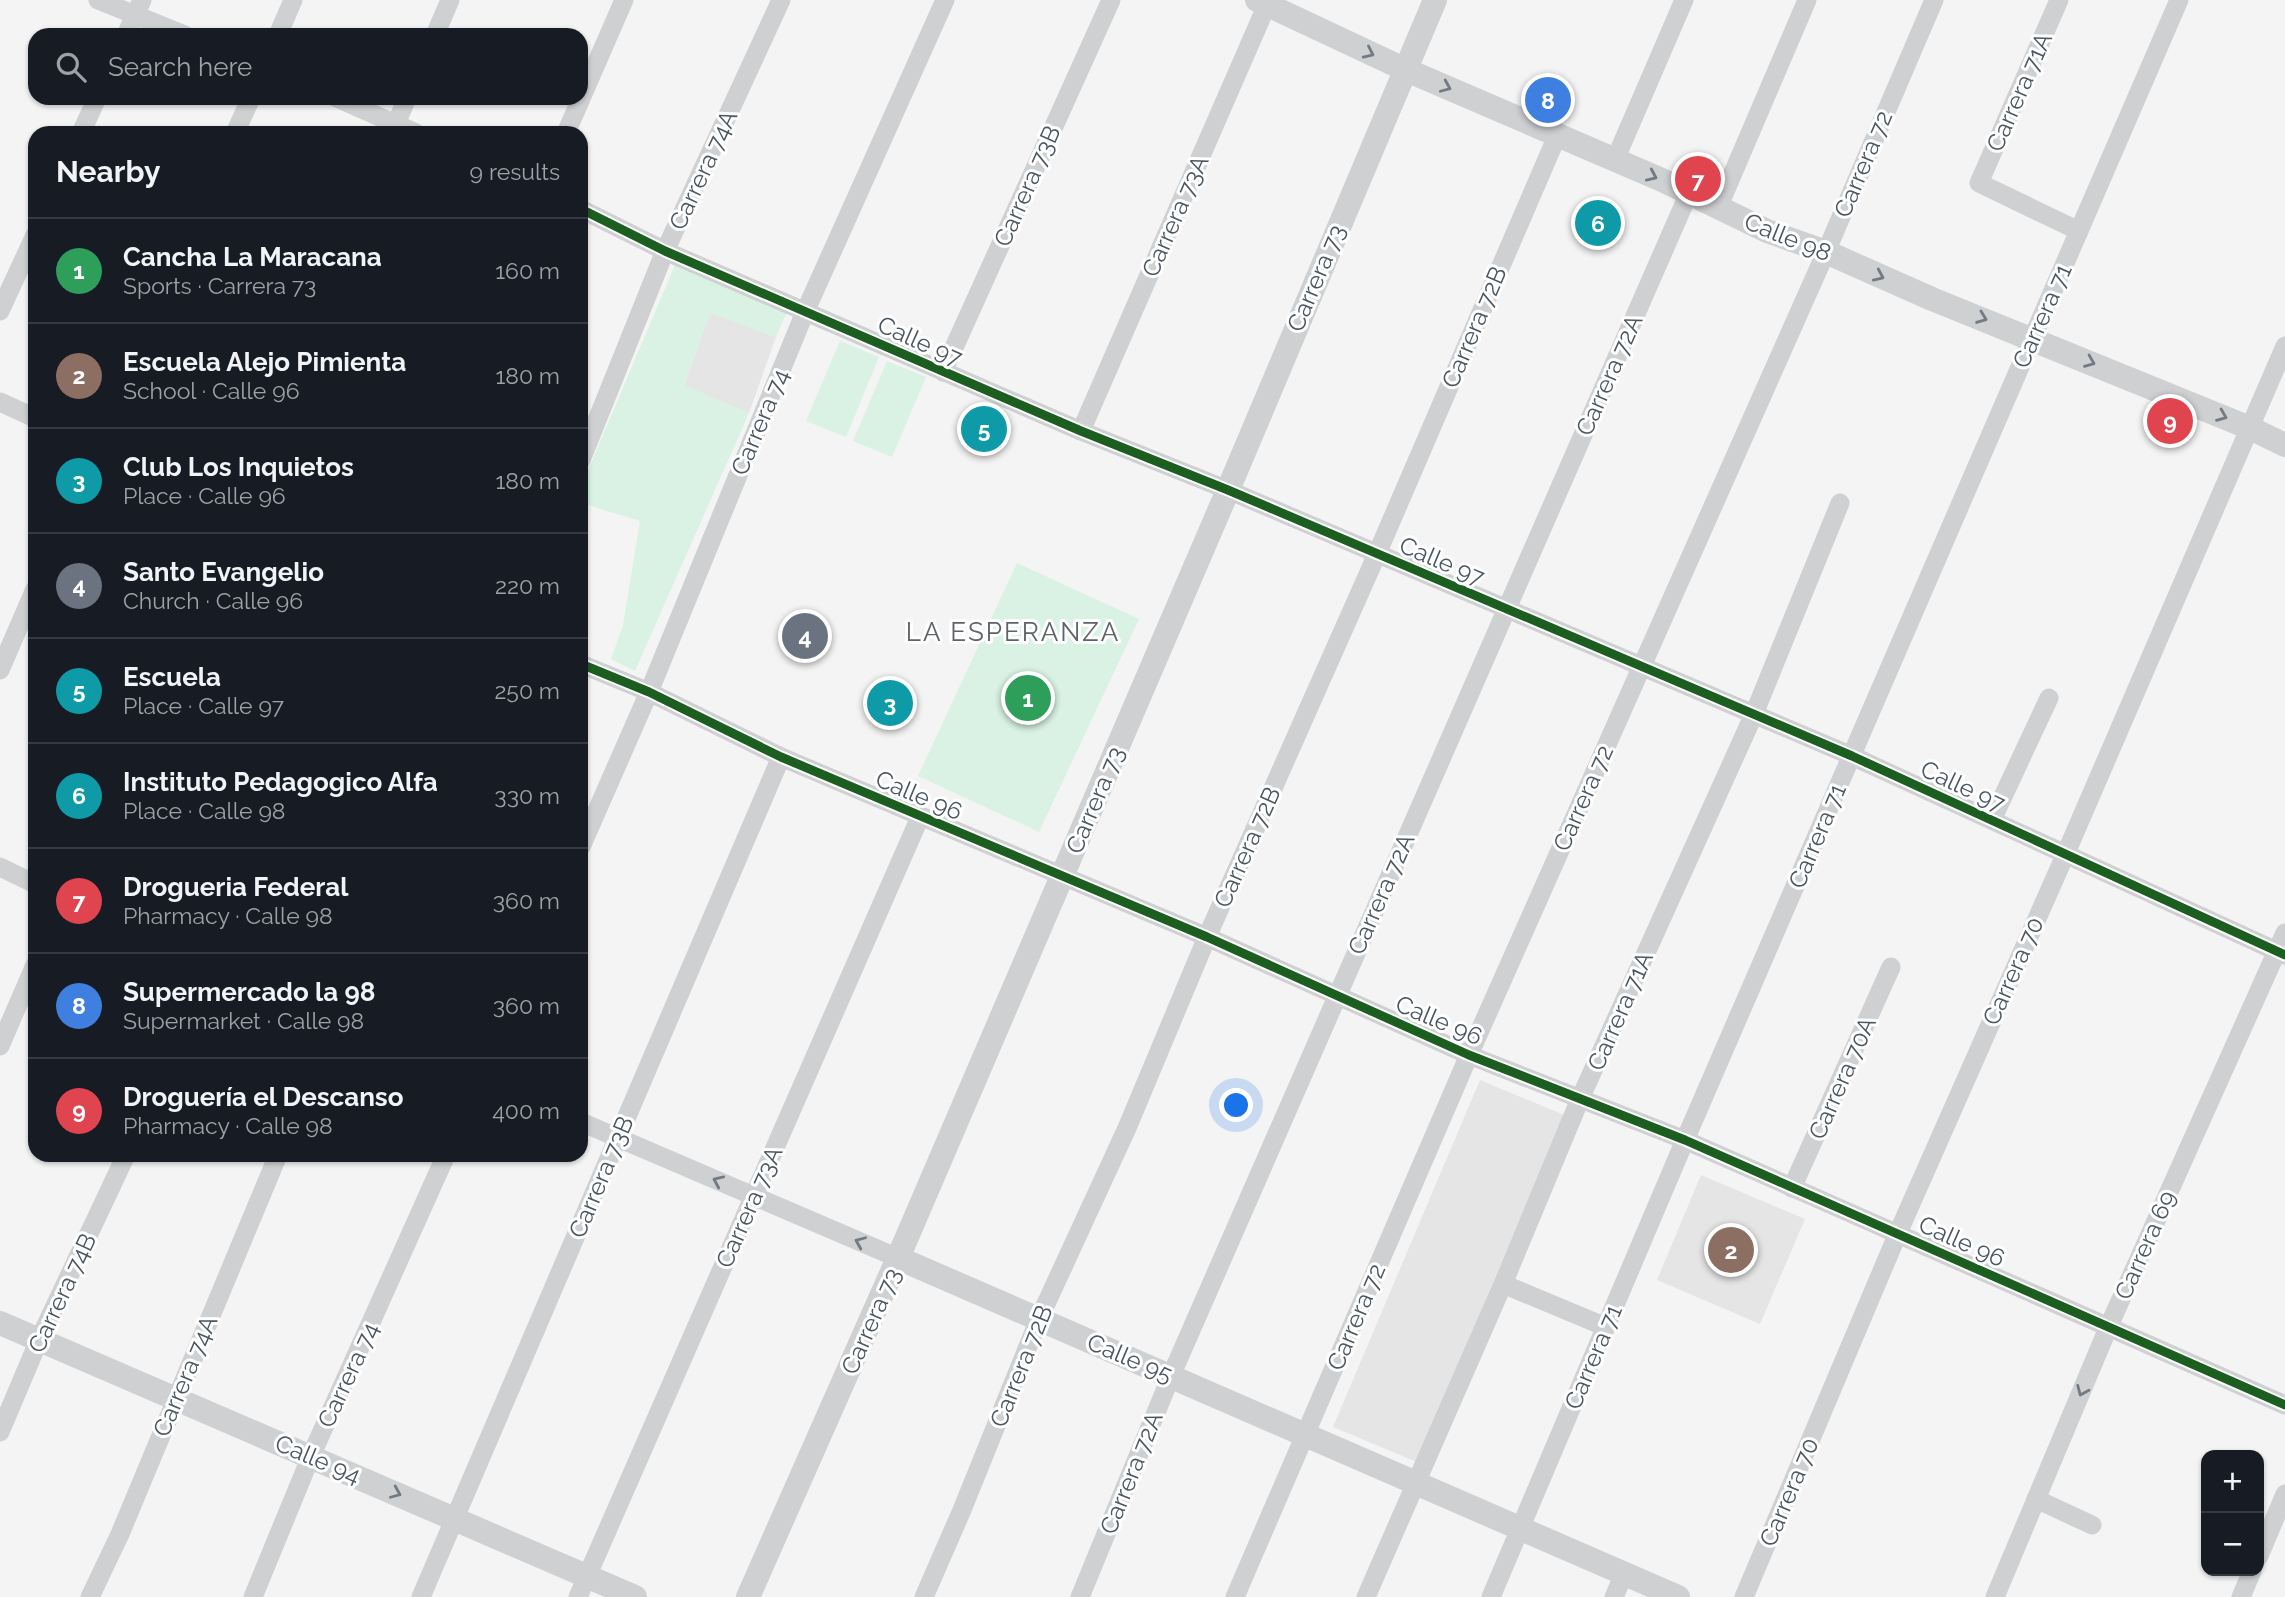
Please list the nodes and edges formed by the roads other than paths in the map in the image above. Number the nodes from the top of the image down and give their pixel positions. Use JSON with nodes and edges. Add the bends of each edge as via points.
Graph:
{"nodes":[{"id":1,"x":98,"y":0,"type":"edge"},
{"id":2,"x":293,"y":0,"type":"edge"},
{"id":3,"x":450,"y":0,"type":"edge"},
{"id":4,"x":624,"y":0,"type":"edge"},
{"id":5,"x":781,"y":0,"type":"edge"},
{"id":6,"x":945,"y":0,"type":"edge"},
{"id":7,"x":1111,"y":0,"type":"edge"},
{"id":8,"x":1435,"y":0,"type":"edge"},
{"id":9,"x":1684,"y":0,"type":"edge"},
{"id":10,"x":1807,"y":0,"type":"edge"},
{"id":11,"x":1934,"y":0,"type":"edge"},
{"id":12,"x":2059,"y":0,"type":"edge"},
{"id":13,"x":2179,"y":0,"type":"edge"},
{"id":14,"x":1264,"y":1,"type":"edge"},
{"id":15,"x":138,"y":8,"type":"edge"},
{"id":16,"x":129,"y":28,"type":"edge"},
{"id":17,"x":173,"y":28,"type":"edge"},
{"id":18,"x":281,"y":28,"type":"edge"},
{"id":19,"x":438,"y":28,"type":"edge"},
{"id":20,"x":1404,"y":69,"type":"junction"},
{"id":21,"x":588,"y":83,"type":"edge"},
{"id":22,"x":94,"y":105,"type":"edge"},
{"id":23,"x":248,"y":105,"type":"edge"},
{"id":24,"x":350,"y":105,"type":"edge"},
{"id":25,"x":404,"y":105,"type":"edge"},
{"id":26,"x":578,"y":105,"type":"edge"},
{"id":27,"x":84,"y":126,"type":"edge"},
{"id":28,"x":238,"y":126,"type":"edge"},
{"id":29,"x":390,"y":126,"type":"edge"},
{"id":30,"x":395,"y":126,"type":"edge"},
{"id":31,"x":569,"y":126,"type":"edge"},
{"id":32,"x":1557,"y":136,"type":"junction"},
{"id":33,"x":1615,"y":160,"type":"junction"},
{"id":34,"x":1688,"y":194,"type":"junction"},
{"id":35,"x":1718,"y":208,"type":"junction"},
{"id":36,"x":588,"y":212,"type":"edge"},
{"id":37,"x":2079,"y":231,"type":"junction"},
{"id":38,"x":28,"y":249,"type":"edge"},
{"id":39,"x":665,"y":251,"type":"junction"},
{"id":40,"x":1826,"y":253,"type":"junction"},
{"id":41,"x":0,"y":311,"type":"edge"},
{"id":42,"x":806,"y":312,"type":"junction"},
{"id":43,"x":2033,"y":338,"type":"junction"},
{"id":44,"x":2285,"y":346,"type":"edge"},
{"id":45,"x":943,"y":372,"type":"junction"},
{"id":46,"x":0,"y":401,"type":"edge"},
{"id":47,"x":28,"y":415,"type":"edge"},
{"id":48,"x":2250,"y":428,"type":"junction"},
{"id":49,"x":1081,"y":431,"type":"junction"},
{"id":50,"x":588,"y":443,"type":"edge"},
{"id":51,"x":2285,"y":445,"type":"edge"},
{"id":52,"x":1228,"y":490,"type":"junction"},
{"id":53,"x":1840,"y":503,"type":"dead end"},
{"id":54,"x":1377,"y":554,"type":"junction"},
{"id":55,"x":28,"y":605,"type":"edge"},
{"id":56,"x":1506,"y":609,"type":"junction"},
{"id":57,"x":1642,"y":666,"type":"junction"},
{"id":58,"x":588,"y":667,"type":"edge"},
{"id":59,"x":0,"y":670,"type":"edge"},
{"id":60,"x":649,"y":692,"type":"junction"},
{"id":61,"x":2049,"y":698,"type":"dead end"},
{"id":62,"x":1754,"y":714,"type":"junction"},
{"id":63,"x":1852,"y":756,"type":"junction"},
{"id":64,"x":781,"y":757,"type":"junction"},
{"id":65,"x":920,"y":817,"type":"junction"},
{"id":66,"x":1992,"y":820,"type":"junction"},
{"id":67,"x":588,"y":831,"type":"edge"},
{"id":68,"x":2066,"y":853,"type":"junction"},
{"id":69,"x":0,"y":867,"type":"edge"},
{"id":70,"x":1062,"y":876,"type":"junction"},
{"id":71,"x":28,"y":881,"type":"edge"},
{"id":72,"x":2285,"y":933,"type":"edge"},
{"id":73,"x":1207,"y":937,"type":"junction"},
{"id":74,"x":2281,"y":953,"type":"edge"},
{"id":75,"x":1891,"y":967,"type":"dead end"},
{"id":76,"x":28,"y":981,"type":"edge"},
{"id":77,"x":1336,"y":997,"type":"junction"},
{"id":78,"x":0,"y":1046,"type":"edge"},
{"id":79,"x":1469,"y":1055,"type":"junction"},
{"id":80,"x":1580,"y":1099,"type":"junction"},
{"id":81,"x":588,"y":1125,"type":"edge"},
{"id":82,"x":619,"y":1138,"type":"junction"},
{"id":83,"x":1685,"y":1140,"type":"junction"},
{"id":84,"x":123,"y":1162,"type":"edge"},
{"id":85,"x":275,"y":1162,"type":"edge"},
{"id":86,"x":443,"y":1162,"type":"edge"},
{"id":87,"x":1792,"y":1188,"type":"junction"},
{"id":88,"x":753,"y":1197,"type":"junction"},
{"id":89,"x":1898,"y":1233,"type":"junction"},
{"id":90,"x":898,"y":1258,"type":"junction"},
{"id":91,"x":1503,"y":1284,"type":"junction"},
{"id":92,"x":1039,"y":1319,"type":"junction"},
{"id":93,"x":0,"y":1323,"type":"edge"},
{"id":94,"x":1606,"y":1327,"type":"junction"},
{"id":95,"x":2108,"y":1328,"type":"junction"},
{"id":96,"x":39,"y":1340,"type":"junction"},
{"id":97,"x":1171,"y":1376,"type":"junction"},
{"id":98,"x":175,"y":1399,"type":"junction"},
{"id":99,"x":2285,"y":1405,"type":"edge"},
{"id":100,"x":0,"y":1432,"type":"edge"},
{"id":101,"x":1306,"y":1434,"type":"junction"},
{"id":102,"x":311,"y":1456,"type":"junction"},
{"id":103,"x":1416,"y":1481,"type":"junction"},
{"id":104,"x":2285,"y":1494,"type":"edge"},
{"id":105,"x":2036,"y":1499,"type":"junction"},
{"id":106,"x":453,"y":1517,"type":"junction"},
{"id":107,"x":2092,"y":1525,"type":"dead end"},
{"id":108,"x":1521,"y":1527,"type":"junction"},
{"id":109,"x":2264,"y":1544,"type":"edge"},
{"id":110,"x":1624,"y":1574,"type":"junction"},
{"id":111,"x":2250,"y":1576,"type":"edge"},
{"id":112,"x":583,"y":1587,"type":"edge"},
{"id":113,"x":90,"y":1597,"type":"edge"},
{"id":114,"x":253,"y":1597,"type":"edge"},
{"id":115,"x":421,"y":1597,"type":"edge"},
{"id":116,"x":635,"y":1597,"type":"edge"},
{"id":117,"x":748,"y":1597,"type":"edge"},
{"id":118,"x":924,"y":1597,"type":"edge"},
{"id":119,"x":1080,"y":1597,"type":"edge"},
{"id":120,"x":1235,"y":1597,"type":"edge"},
{"id":121,"x":1366,"y":1597,"type":"edge"},
{"id":122,"x":1491,"y":1597,"type":"edge"},
{"id":123,"x":1614,"y":1597,"type":"edge"},
{"id":124,"x":1678,"y":1597,"type":"edge"},
{"id":125,"x":1744,"y":1597,"type":"edge"},
{"id":126,"x":1995,"y":1597,"type":"edge"},
{"id":127,"x":2241,"y":1597,"type":"edge"}],
"edges":[{"from":1,"to":15,"type":"street"},
{"from":2,"to":18,"type":"street"},
{"from":3,"to":19,"type":"street"},
{"from":4,"to":21,"type":"street"},
{"from":5,"to":39,"type":"street","name":"Carrera 74A"},
{"from":6,"to":42,"type":"street","name":"Carrera 74"},
{"from":7,"to":45,"type":"street","name":"Carrera 73B"},
{"from":8,"to":20,"type":"street","name":"Carrera 73"},
{"from":9,"to":33,"type":"street"},
{"from":10,"to":35,"type":"street"},
{"from":11,"to":40,"type":"street","name":"Carrera 72"},
{"from":12,"to":37,"type":"street","name":"Carrera 71A","via":[[1979,183]]},
{"from":13,"to":37,"type":"street","name":"Carrera 71"},
{"from":14,"to":20,"type":"street","name":"Calle 98","one_way":true},
{"from":14,"to":49,"type":"street","name":"Carrera 73A"},
{"from":15,"to":16,"type":"street"},
{"from":15,"to":17,"type":"street"},
{"from":20,"to":32,"type":"street","name":"Calle 98","one_way":true},
{"from":20,"to":52,"type":"street","name":"Carrera 73"},
{"from":22,"to":27,"type":"street"},
{"from":23,"to":28,"type":"street"},
{"from":24,"to":29,"type":"street"},
{"from":25,"to":30,"type":"street"},
{"from":26,"to":31,"type":"street"},
{"from":32,"to":33,"type":"street","name":"Calle 98"},
{"from":32,"to":54,"type":"street","name":"Carrera 72B"},
{"from":33,"to":34,"type":"street","name":"Calle 98","one_way":true},
{"from":34,"to":35,"type":"street","name":"Calle 98"},
{"from":34,"to":56,"type":"street","name":"Carrera 72A"},
{"from":35,"to":40,"type":"street","name":"Calle 98"},
{"from":36,"to":39,"type":"street","name":"Calle 97"},
{"from":37,"to":43,"type":"street","name":"Carrera 71"},
{"from":38,"to":41,"type":"street"},
{"from":39,"to":42,"type":"street","name":"Calle 97"},
{"from":39,"to":50,"type":"street","name":"Carrera 74A"},
{"from":40,"to":43,"type":"street","name":"Calle 98","one_way":true},
{"from":40,"to":57,"type":"street","name":"Carrera 72"},
{"from":42,"to":45,"type":"street","name":"Calle 97"},
{"from":42,"to":60,"type":"street","name":"Carrera 74"},
{"from":43,"to":48,"type":"street","name":"Calle 98","one_way":true},
{"from":43,"to":63,"type":"street","name":"Carrera 71"},
{"from":44,"to":48,"type":"street","name":"Carrera 70"},
{"from":45,"to":49,"type":"street","name":"Calle 97"},
{"from":46,"to":47,"type":"street"},
{"from":48,"to":51,"type":"street","name":"Calle 98"},
{"from":48,"to":68,"type":"street","name":"Carrera 70"},
{"from":49,"to":52,"type":"street","name":"Calle 97"},
{"from":52,"to":54,"type":"street","name":"Calle 97"},
{"from":52,"to":70,"type":"street","name":"Carrera 73"},
{"from":53,"to":62,"type":"street","name":"Carrera 71A"},
{"from":54,"to":56,"type":"street","name":"Calle 97"},
{"from":54,"to":73,"type":"street","name":"Carrera 72B"},
{"from":55,"to":59,"type":"street"},
{"from":56,"to":57,"type":"street","name":"Calle 97"},
{"from":56,"to":77,"type":"street","name":"Carrera 72A"},
{"from":57,"to":62,"type":"street","name":"Calle 97"},
{"from":57,"to":79,"type":"street","name":"Carrera 72"},
{"from":58,"to":60,"type":"street","name":"Calle 96"},
{"from":60,"to":64,"type":"street","name":"Calle 96"},
{"from":60,"to":67,"type":"street","name":"Carrera 74"},
{"from":61,"to":66,"type":"street"},
{"from":62,"to":63,"type":"street","name":"Calle 97"},
{"from":62,"to":80,"type":"street","name":"Carrera 71A"},
{"from":63,"to":66,"type":"street","name":"Calle 97"},
{"from":63,"to":83,"type":"street","name":"Carrera 71"},
{"from":64,"to":65,"type":"street","name":"Calle 96"},
{"from":64,"to":82,"type":"street","name":"Carrera 73B"},
{"from":65,"to":70,"type":"street","name":"Calle 96"},
{"from":65,"to":88,"type":"street","name":"Carrera 73A"},
{"from":66,"to":68,"type":"street","name":"Calle 97"},
{"from":68,"to":74,"type":"street","name":"Calle 97"},
{"from":68,"to":89,"type":"street","name":"Carrera 70"},
{"from":69,"to":71,"type":"street"},
{"from":70,"to":73,"type":"street","name":"Calle 96"},
{"from":70,"to":90,"type":"street","name":"Carrera 73"},
{"from":72,"to":74,"type":"street","name":"Carrera 69"},
{"from":73,"to":77,"type":"street","name":"Calle 96"},
{"from":73,"to":92,"type":"street","name":"Carrera 72B","via":[[1127,1128]]},
{"from":74,"to":95,"type":"street","name":"Carrera 69"},
{"from":75,"to":87,"type":"street","name":"Carrera 70A"},
{"from":76,"to":78,"type":"street"},
{"from":77,"to":79,"type":"street","name":"Calle 96"},
{"from":77,"to":97,"type":"street","name":"Carrera 72A"},
{"from":79,"to":80,"type":"street","name":"Calle 96"},
{"from":79,"to":101,"type":"street","name":"Carrera 72"},
{"from":80,"to":83,"type":"street","name":"Calle 96"},
{"from":80,"to":91,"type":"street","name":"Carrera 71A"},
{"from":81,"to":82,"type":"street","name":"Calle 95"},
{"from":88,"to":82,"type":"street","name":"Calle 95","one_way":true},
{"from":82,"to":106,"type":"street","name":"Carrera 73B"},
{"from":83,"to":87,"type":"street","name":"Calle 96"},
{"from":83,"to":94,"type":"street","name":"Carrera 71"},
{"from":84,"to":96,"type":"street","name":"Carrera 74B"},
{"from":85,"to":98,"type":"street","name":"Carrera 74A"},
{"from":86,"to":102,"type":"street","name":"Carrera 74"},
{"from":87,"to":89,"type":"street","name":"Calle 96"},
{"from":90,"to":88,"type":"street","name":"Calle 95","one_way":true},
{"from":88,"to":112,"type":"street","name":"Carrera 73A"},
{"from":89,"to":95,"type":"street","name":"Calle 96"},
{"from":89,"to":125,"type":"street","name":"Carrera 70"},
{"from":90,"to":92,"type":"street","name":"Calle 95"},
{"from":90,"to":117,"type":"street","name":"Carrera 73"},
{"from":91,"to":94,"type":"street"},
{"from":91,"to":103,"type":"street","name":"Carrera 71A"},
{"from":92,"to":97,"type":"street","name":"Calle 95"},
{"from":92,"to":118,"type":"street","name":"Carrera 72B"},
{"from":93,"to":96,"type":"street","name":"Calle 94"},
{"from":94,"to":108,"type":"street","name":"Carrera 71"},
{"from":95,"to":99,"type":"street","name":"Calle 96"},
{"from":95,"to":105,"type":"street","name":"Carrera 69","one_way":true},
{"from":96,"to":98,"type":"street","name":"Calle 94"},
{"from":96,"to":100,"type":"street","name":"Carrera 74B"},
{"from":97,"to":101,"type":"street","name":"Calle 95"},
{"from":97,"to":119,"type":"street","name":"Carrera 72A"},
{"from":98,"to":102,"type":"street","name":"Calle 94"},
{"from":98,"to":113,"type":"street","name":"Carrera 74A"},
{"from":101,"to":103,"type":"street","name":"Calle 95"},
{"from":101,"to":120,"type":"street","name":"Carrera 72"},
{"from":102,"to":106,"type":"street","name":"Calle 94","one_way":true},
{"from":102,"to":114,"type":"street","name":"Carrera 74"},
{"from":103,"to":108,"type":"street","name":"Calle 95"},
{"from":103,"to":121,"type":"street","name":"Carrera 71A"},
{"from":104,"to":109,"type":"street"},
{"from":105,"to":107,"type":"street"},
{"from":105,"to":126,"type":"street","name":"Carrera 69"},
{"from":106,"to":112,"type":"street","name":"Calle 94"},
{"from":106,"to":115,"type":"street","name":"Carrera 73B"},
{"from":108,"to":110,"type":"street","name":"Calle 95"},
{"from":108,"to":122,"type":"street","name":"Carrera 71"},
{"from":110,"to":123,"type":"street"},
{"from":110,"to":124,"type":"street","name":"Calle 95"},
{"from":111,"to":127,"type":"street"},
{"from":112,"to":116,"type":"street","name":"Calle 94"}]}
